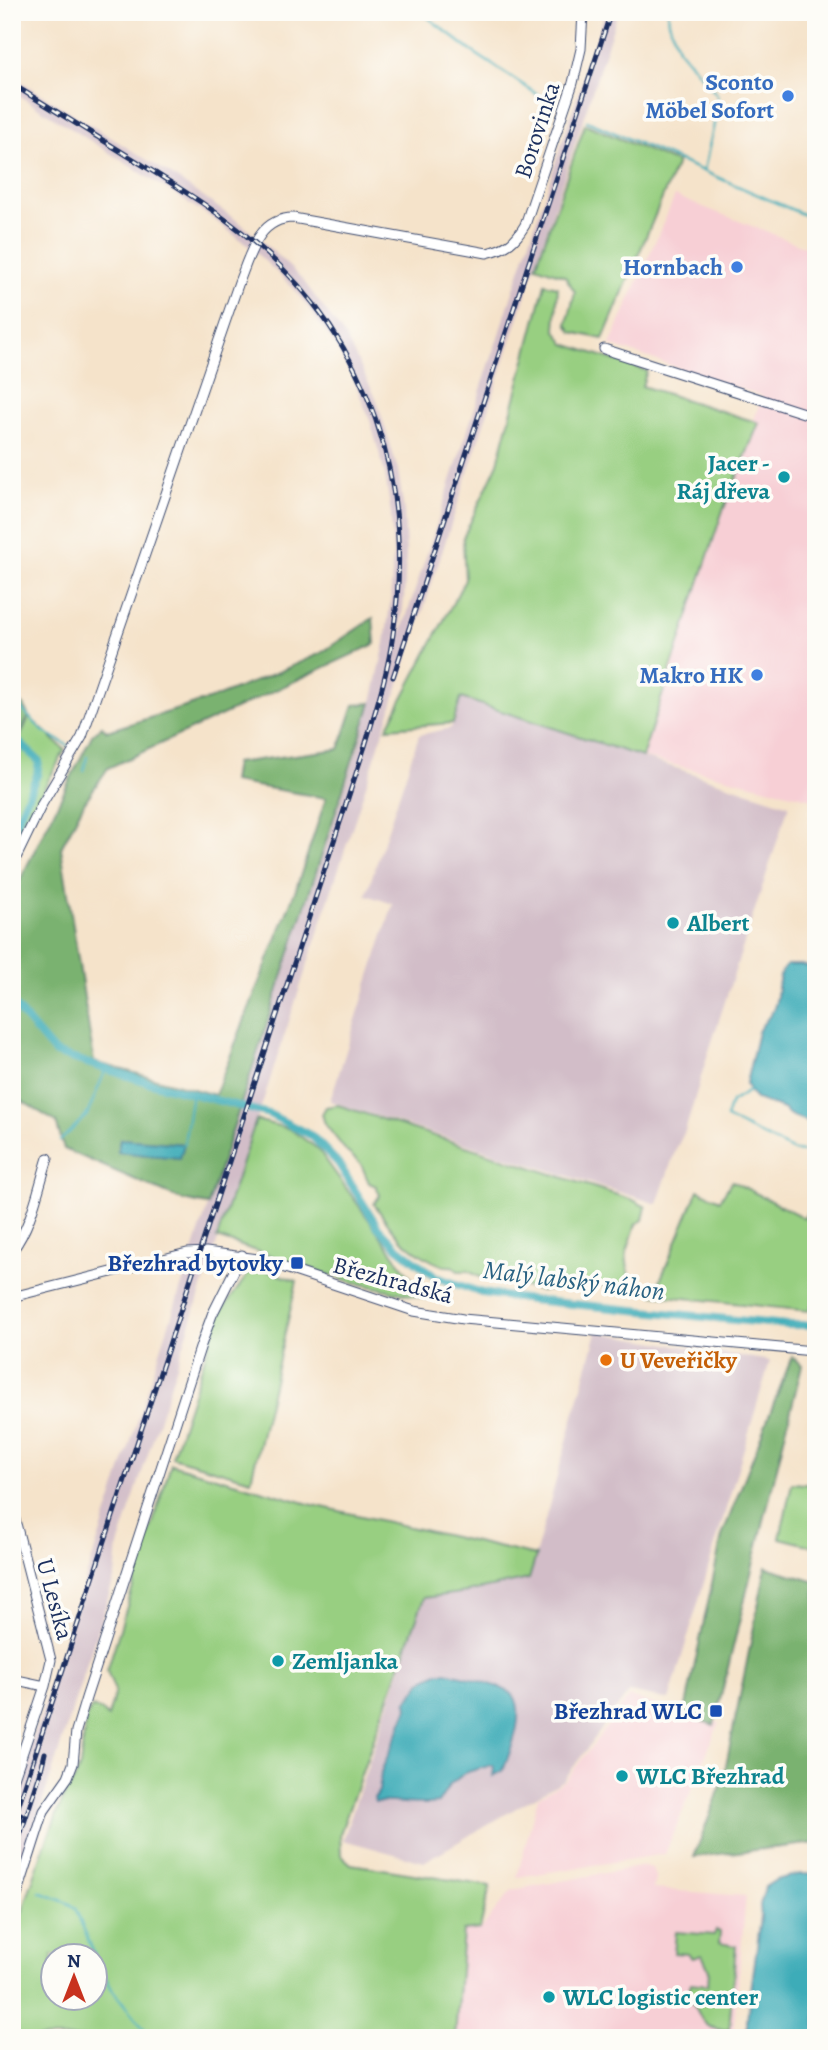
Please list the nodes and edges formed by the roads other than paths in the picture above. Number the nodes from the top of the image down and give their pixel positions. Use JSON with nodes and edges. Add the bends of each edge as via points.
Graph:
{"nodes":[{"id":1,"x":583,"y":12,"type":"edge"},
{"id":2,"x":604,"y":349,"type":"dead end"},
{"id":3,"x":816,"y":417,"type":"edge"},
{"id":4,"x":12,"y":866,"type":"edge"},
{"id":5,"x":48,"y":1158,"type":"dead end"},
{"id":6,"x":12,"y":1251,"type":"edge"},
{"id":7,"x":242,"y":1255,"type":"junction"},
{"id":8,"x":12,"y":1297,"type":"edge"},
{"id":9,"x":816,"y":1335,"type":"edge"},
{"id":10,"x":814,"y":1351,"type":"edge"},
{"id":11,"x":12,"y":1508,"type":"edge"},
{"id":12,"x":16,"y":1537,"type":"edge"},
{"id":13,"x":12,"y":1679,"type":"edge"},
{"id":14,"x":45,"y":1686,"type":"junction"},
{"id":15,"x":12,"y":1784,"type":"edge"},
{"id":16,"x":12,"y":1911,"type":"edge"}],
"edges":[{"from":1,"to":4,"type":"street","name":"Borovinka","via":[[576,71],[530,212],[519,236],[508,246],[488,253],[293,218],[274,221],[265,229],[239,282],[82,737]]},
{"from":2,"to":3,"type":"street"},
{"from":5,"to":6,"type":"street","via":[[31,1213]]},
{"from":7,"to":8,"type":"street","name":"Březhradská","via":[[187,1254]]},
{"from":7,"to":10,"type":"street","name":"Březhradská","via":[[414,1311]]},
{"from":7,"to":16,"type":"street","via":[[201,1345],[86,1698],[73,1764],[44,1811]]},
{"from":9,"to":10,"type":"street"},
{"from":11,"to":12,"type":"street","name":"U Lesíka"},
{"from":12,"to":14,"type":"street","name":"U Lesíka","via":[[51,1660]]},
{"from":13,"to":14,"type":"street"},
{"from":14,"to":15,"type":"street"}]}
